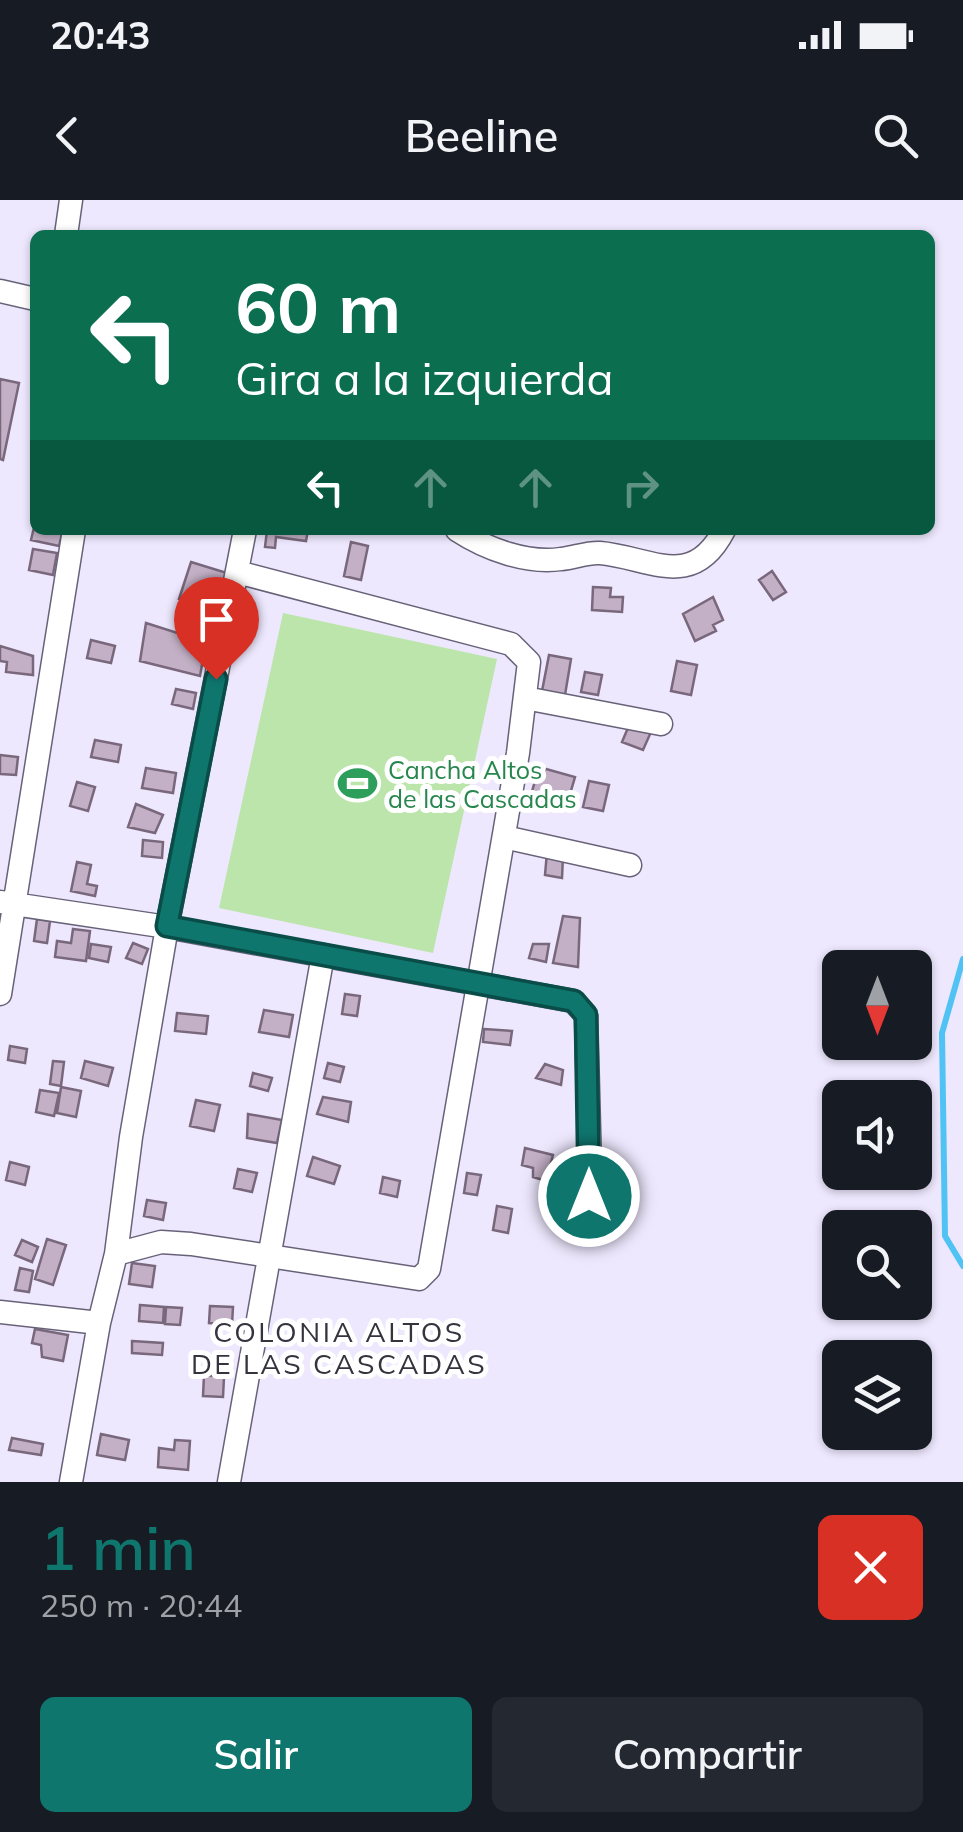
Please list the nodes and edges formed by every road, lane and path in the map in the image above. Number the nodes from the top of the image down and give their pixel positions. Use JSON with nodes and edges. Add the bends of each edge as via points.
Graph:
{"nodes":[{"id":1,"x":72,"y":200,"type":"edge"},
{"id":2,"x":67,"y":230,"type":"edge"},
{"id":3,"x":0,"y":291,"type":"edge"},
{"id":4,"x":30,"y":298,"type":"edge"},
{"id":5,"x":73,"y":535,"type":"edge"},
{"id":6,"x":243,"y":535,"type":"edge"},
{"id":7,"x":468,"y":535,"type":"edge"},
{"id":8,"x":722,"y":535,"type":"edge"},
{"id":9,"x":236,"y":572,"type":"junction"},
{"id":10,"x":525,"y":698,"type":"junction"},
{"id":11,"x":660,"y":724,"type":"dead end"},
{"id":12,"x":504,"y":836,"type":"junction"},
{"id":13,"x":630,"y":865,"type":"dead end"},
{"id":14,"x":8,"y":903,"type":"edge"},
{"id":15,"x":167,"y":926,"type":"junction"},
{"id":16,"x":323,"y":955,"type":"junction"},
{"id":17,"x":479,"y":984,"type":"junction"},
{"id":18,"x":0,"y":994,"type":"edge"},
{"id":19,"x":588,"y":1226,"type":"dead end"},
{"id":20,"x":116,"y":1254,"type":"junction"},
{"id":21,"x":271,"y":1256,"type":"junction"},
{"id":22,"x":0,"y":1312,"type":"edge"},
{"id":23,"x":99,"y":1323,"type":"junction"},
{"id":24,"x":71,"y":1482,"type":"edge"},
{"id":25,"x":228,"y":1482,"type":"edge"}],
"edges":[{"from":1,"to":2,"type":"street"},
{"from":3,"to":4,"type":"street"},
{"from":5,"to":14,"type":"street"},
{"from":6,"to":9,"type":"street"},
{"from":7,"to":8,"type":"street","via":[[523,559],[594,552],[660,568],[693,563]]},
{"from":9,"to":10,"type":"street","via":[[511,644],[529,662]]},
{"from":9,"to":15,"type":"street"},
{"from":10,"to":11,"type":"street"},
{"from":10,"to":12,"type":"street"},
{"from":12,"to":13,"type":"street"},
{"from":12,"to":17,"type":"street"},
{"from":14,"to":15,"type":"street"},
{"from":14,"to":18,"type":"street"},
{"from":15,"to":16,"type":"street"},
{"from":15,"to":20,"type":"street"},
{"from":16,"to":17,"type":"street"},
{"from":16,"to":21,"type":"street"},
{"from":17,"to":19,"type":"street","via":[[574,1001],[586,1015]]},
{"from":17,"to":21,"type":"street","via":[[430,1269],[419,1279]]},
{"from":20,"to":21,"type":"street","via":[[161,1242]]},
{"from":20,"to":23,"type":"street"},
{"from":21,"to":25,"type":"street"},
{"from":22,"to":23,"type":"street"},
{"from":23,"to":24,"type":"street"}]}
